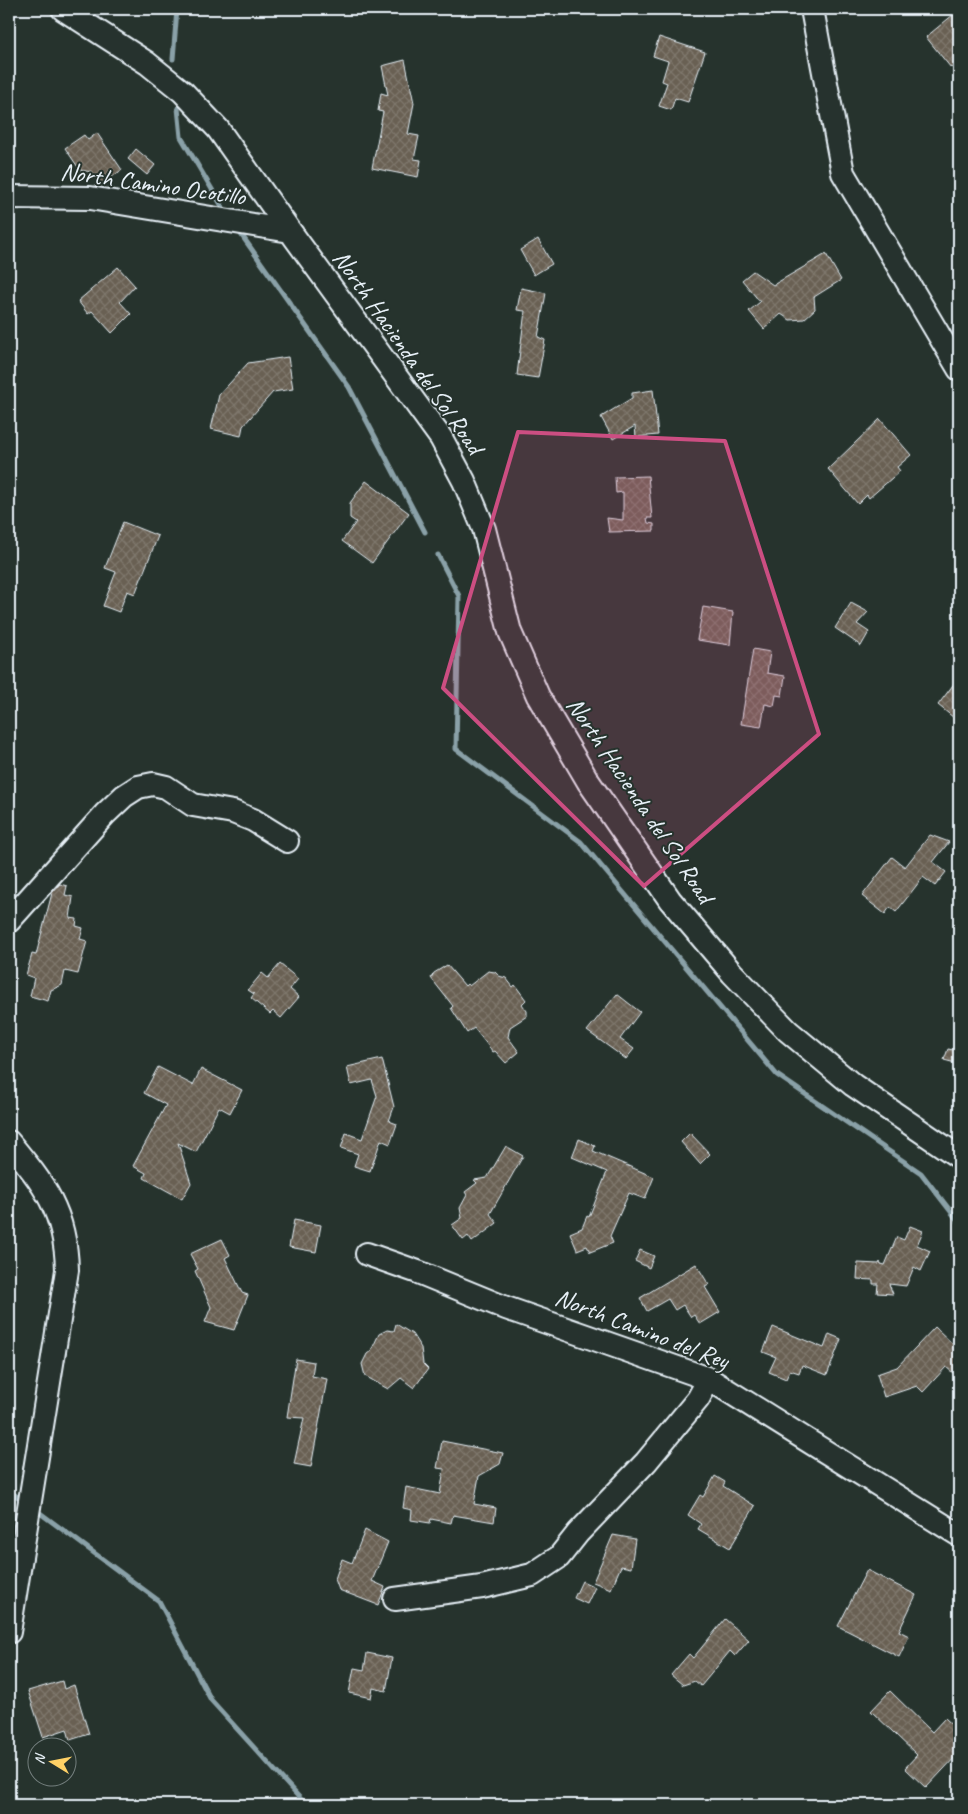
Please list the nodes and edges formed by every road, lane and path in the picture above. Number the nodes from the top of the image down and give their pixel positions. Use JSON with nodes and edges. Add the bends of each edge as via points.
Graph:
{"nodes":[{"id":1,"x":63,"y":9,"type":"edge"},
{"id":2,"x":812,"y":9,"type":"edge"},
{"id":3,"x":9,"y":197,"type":"edge"},
{"id":4,"x":290,"y":232,"type":"junction"},
{"id":5,"x":959,"y":369,"type":"edge"},
{"id":6,"x":287,"y":841,"type":"dead end"},
{"id":7,"x":9,"y":921,"type":"edge"},
{"id":8,"x":9,"y":1142,"type":"edge"},
{"id":9,"x":959,"y":1157,"type":"edge"},
{"id":10,"x":367,"y":1254,"type":"dead end"},
{"id":11,"x":709,"y":1379,"type":"junction"},
{"id":12,"x":959,"y":1534,"type":"edge"},
{"id":13,"x":395,"y":1599,"type":"dead end"},
{"id":14,"x":9,"y":1632,"type":"edge"}],
"edges":[{"from":1,"to":4,"type":"street","name":"North Hacienda del Sol Road","via":[[147,63],[183,92],[218,129]]},
{"from":2,"to":5,"type":"street","via":[[843,173]]},
{"from":3,"to":4,"type":"street","name":"North Camino Ocotillo","via":[[90,198]]},
{"from":4,"to":9,"type":"street","name":"North Hacienda del Sol Road","via":[[441,438],[464,480],[484,528],[510,632],[538,696],[588,781],[666,893],[732,973],[788,1031],[853,1085]]},
{"from":6,"to":7,"type":"street","via":[[233,812],[193,805],[166,787],[153,784],[138,787],[105,814]]},
{"from":8,"to":14,"type":"street","via":[[42,1183],[52,1202],[64,1233],[67,1270]]},
{"from":10,"to":11,"type":"street","name":"North Camino del Rey","via":[[506,1308]]},
{"from":11,"to":12,"type":"street","name":"North Camino del Rey"},
{"from":11,"to":13,"type":"street","via":[[698,1398],[646,1462],[578,1533],[559,1558],[532,1574],[482,1587]]}]}
